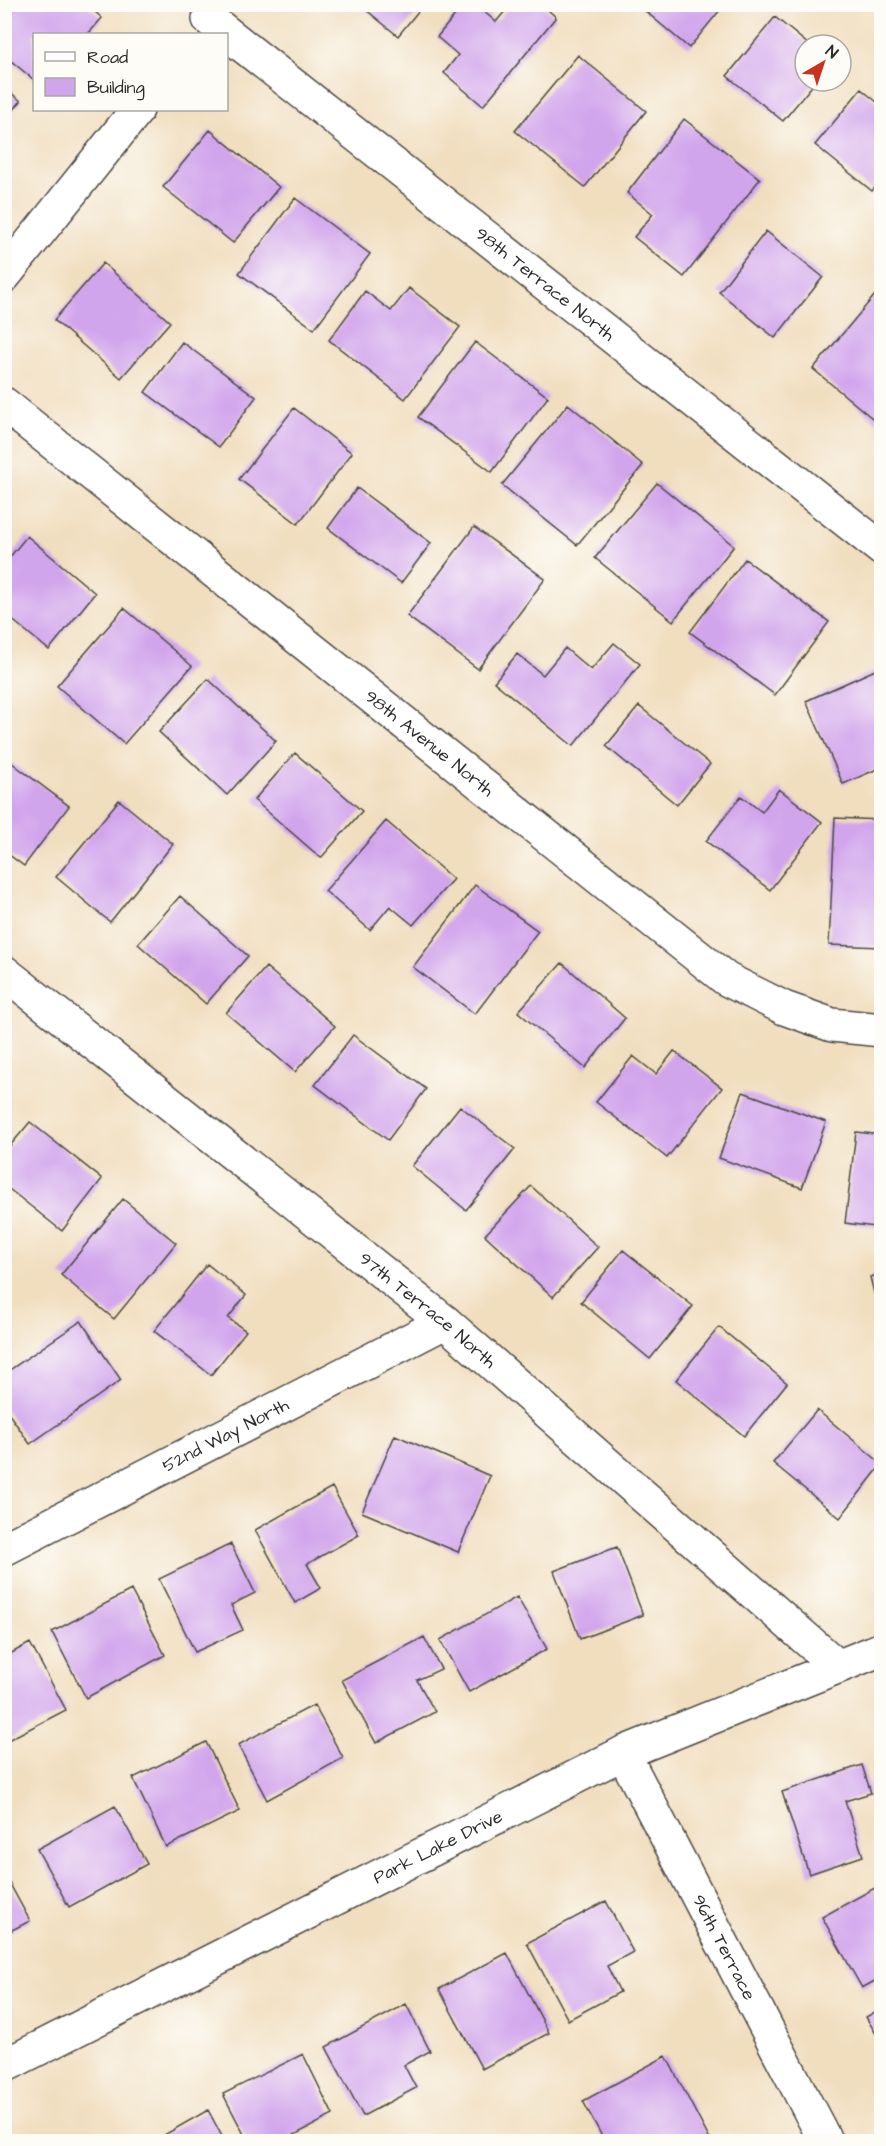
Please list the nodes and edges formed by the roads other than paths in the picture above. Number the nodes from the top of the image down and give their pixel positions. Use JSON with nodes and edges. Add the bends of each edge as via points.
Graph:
{"nodes":[{"id":1,"x":209,"y":19,"type":"edge"},
{"id":2,"x":227,"y":33,"type":"edge"},
{"id":3,"x":228,"y":34,"type":"edge"},
{"id":4,"x":136,"y":111,"type":"edge"},
{"id":5,"x":4,"y":276,"type":"edge"},
{"id":6,"x":4,"y":404,"type":"edge"},
{"id":7,"x":882,"y":549,"type":"edge"},
{"id":8,"x":4,"y":972,"type":"edge"},
{"id":9,"x":882,"y":1030,"type":"edge"},
{"id":10,"x":445,"y":1322,"type":"junction"},
{"id":11,"x":8,"y":1543,"type":"edge"},
{"id":12,"x":882,"y":1649,"type":"edge"},
{"id":13,"x":837,"y":1666,"type":"junction"},
{"id":14,"x":622,"y":1753,"type":"junction"},
{"id":15,"x":4,"y":2066,"type":"edge"},
{"id":16,"x":826,"y":2142,"type":"edge"}],
"edges":[{"from":1,"to":2,"type":"street","name":"98th Terrace North"},
{"from":3,"to":7,"type":"street","name":"98th Terrace North"},
{"from":4,"to":5,"type":"street"},
{"from":6,"to":9,"type":"street","name":"98th Avenue North","via":[[726,979],[784,1008],[832,1026]]},
{"from":8,"to":10,"type":"street","name":"97th Terrace North"},
{"from":10,"to":11,"type":"street","name":"52nd Way North"},
{"from":10,"to":13,"type":"street","name":"97th Terrace North"},
{"from":12,"to":13,"type":"street","name":"Park Lake Drive"},
{"from":13,"to":14,"type":"street","name":"Park Lake Drive"},
{"from":14,"to":15,"type":"street","name":"Park Lake Drive"},
{"from":14,"to":16,"type":"street","name":"96th Terrace"}]}
